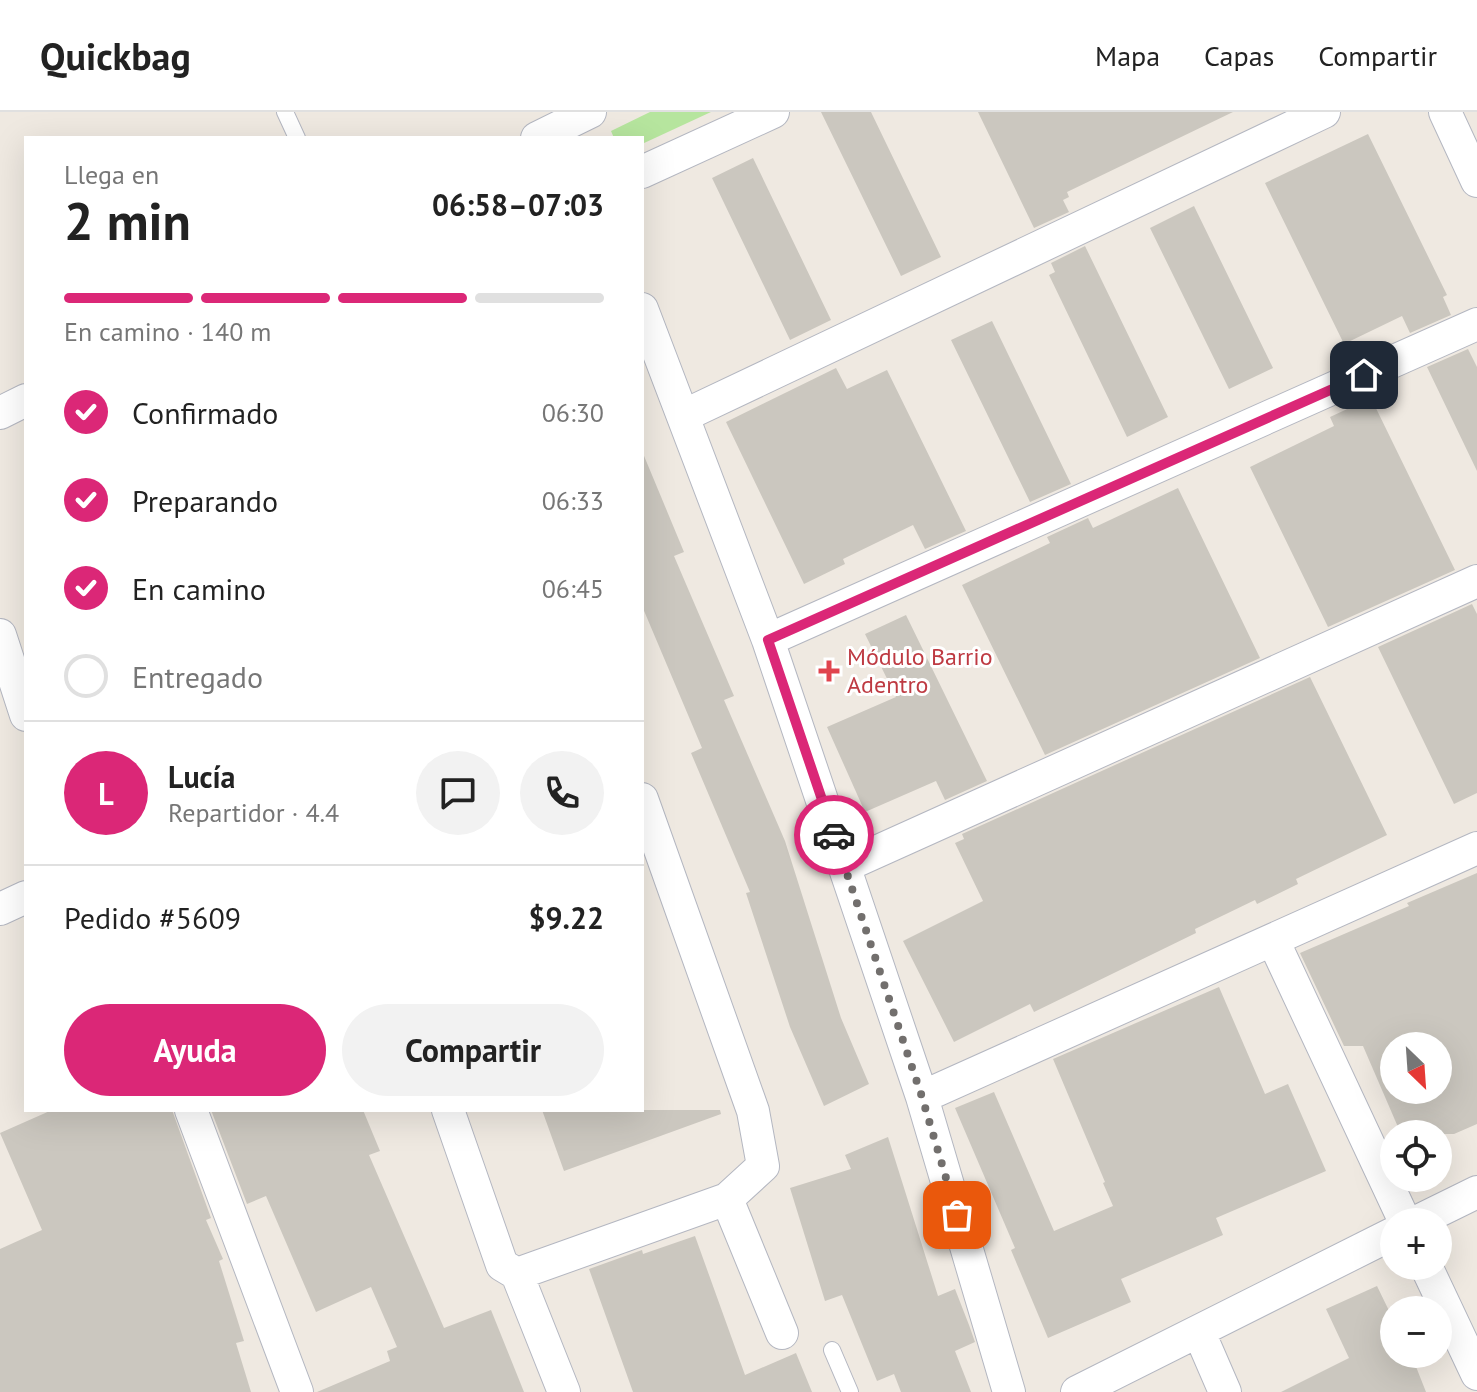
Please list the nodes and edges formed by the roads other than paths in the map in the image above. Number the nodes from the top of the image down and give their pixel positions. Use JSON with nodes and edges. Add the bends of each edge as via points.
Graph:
{"nodes":[{"id":1,"x":285,"y":112,"type":"edge"},
{"id":2,"x":773,"y":112,"type":"edge"},
{"id":3,"x":1324,"y":112,"type":"edge"},
{"id":4,"x":1445,"y":112,"type":"edge"},
{"id":5,"x":579,"y":124,"type":"edge"},
{"id":6,"x":296,"y":136,"type":"edge"},
{"id":7,"x":543,"y":136,"type":"edge"},
{"id":8,"x":644,"y":171,"type":"edge"},
{"id":9,"x":1477,"y":181,"type":"edge"},
{"id":10,"x":644,"y":314,"type":"edge"},
{"id":11,"x":1477,"y":324,"type":"edge"},
{"id":12,"x":24,"y":401,"type":"edge"},
{"id":13,"x":0,"y":413,"type":"edge"},
{"id":14,"x":683,"y":416,"type":"junction"},
{"id":15,"x":1477,"y":581,"type":"edge"},
{"id":16,"x":0,"y":635,"type":"edge"},
{"id":17,"x":768,"y":640,"type":"junction"},
{"id":18,"x":24,"y":709,"type":"edge"},
{"id":19,"x":644,"y":805,"type":"edge"},
{"id":20,"x":1477,"y":848,"type":"edge"},
{"id":21,"x":845,"y":866,"type":"junction"},
{"id":22,"x":24,"y":898,"type":"edge"},
{"id":23,"x":0,"y":909,"type":"edge"},
{"id":24,"x":1273,"y":940,"type":"junction"},
{"id":25,"x":922,"y":1097,"type":"junction"},
{"id":26,"x":192,"y":1112,"type":"edge"},
{"id":27,"x":449,"y":1112,"type":"edge"},
{"id":28,"x":1477,"y":1192,"type":"edge"},
{"id":29,"x":727,"y":1199,"type":"junction"},
{"id":30,"x":1398,"y":1208,"type":"edge"},
{"id":31,"x":1444,"y":1208,"type":"edge"},
{"id":32,"x":1380,"y":1240,"type":"edge"},
{"id":33,"x":517,"y":1274,"type":"junction"},
{"id":34,"x":1433,"y":1280,"type":"edge"},
{"id":35,"x":1199,"y":1332,"type":"junction"},
{"id":36,"x":782,"y":1333,"type":"dead end"},
{"id":37,"x":832,"y":1350,"type":"dead end"},
{"id":38,"x":1477,"y":1374,"type":"edge"},
{"id":39,"x":297,"y":1392,"type":"edge"},
{"id":40,"x":564,"y":1392,"type":"edge"},
{"id":41,"x":850,"y":1392,"type":"edge"},
{"id":42,"x":1009,"y":1392,"type":"edge"},
{"id":43,"x":1077,"y":1392,"type":"edge"},
{"id":44,"x":1225,"y":1392,"type":"edge"}],
"edges":[{"from":1,"to":6,"type":"lane"},
{"from":2,"to":8,"type":"street"},
{"from":3,"to":14,"type":"street"},
{"from":4,"to":9,"type":"street"},
{"from":5,"to":7,"type":"street"},
{"from":10,"to":14,"type":"street"},
{"from":11,"to":17,"type":"street"},
{"from":12,"to":13,"type":"street"},
{"from":14,"to":17,"type":"street"},
{"from":15,"to":21,"type":"street"},
{"from":16,"to":18,"type":"street"},
{"from":17,"to":21,"type":"street"},
{"from":19,"to":29,"type":"street","via":[[753,1111],[763,1166]]},
{"from":20,"to":24,"type":"street"},
{"from":21,"to":25,"type":"street"},
{"from":22,"to":23,"type":"street"},
{"from":24,"to":25,"type":"street"},
{"from":24,"to":30,"type":"street"},
{"from":25,"to":42,"type":"street"},
{"from":26,"to":39,"type":"street"},
{"from":27,"to":33,"type":"street","via":[[502,1265]]},
{"from":28,"to":31,"type":"street"},
{"from":29,"to":33,"type":"street"},
{"from":29,"to":36,"type":"street"},
{"from":32,"to":35,"type":"street"},
{"from":33,"to":40,"type":"street"},
{"from":34,"to":38,"type":"street"},
{"from":35,"to":43,"type":"street"},
{"from":35,"to":44,"type":"street"},
{"from":37,"to":41,"type":"lane"}]}
